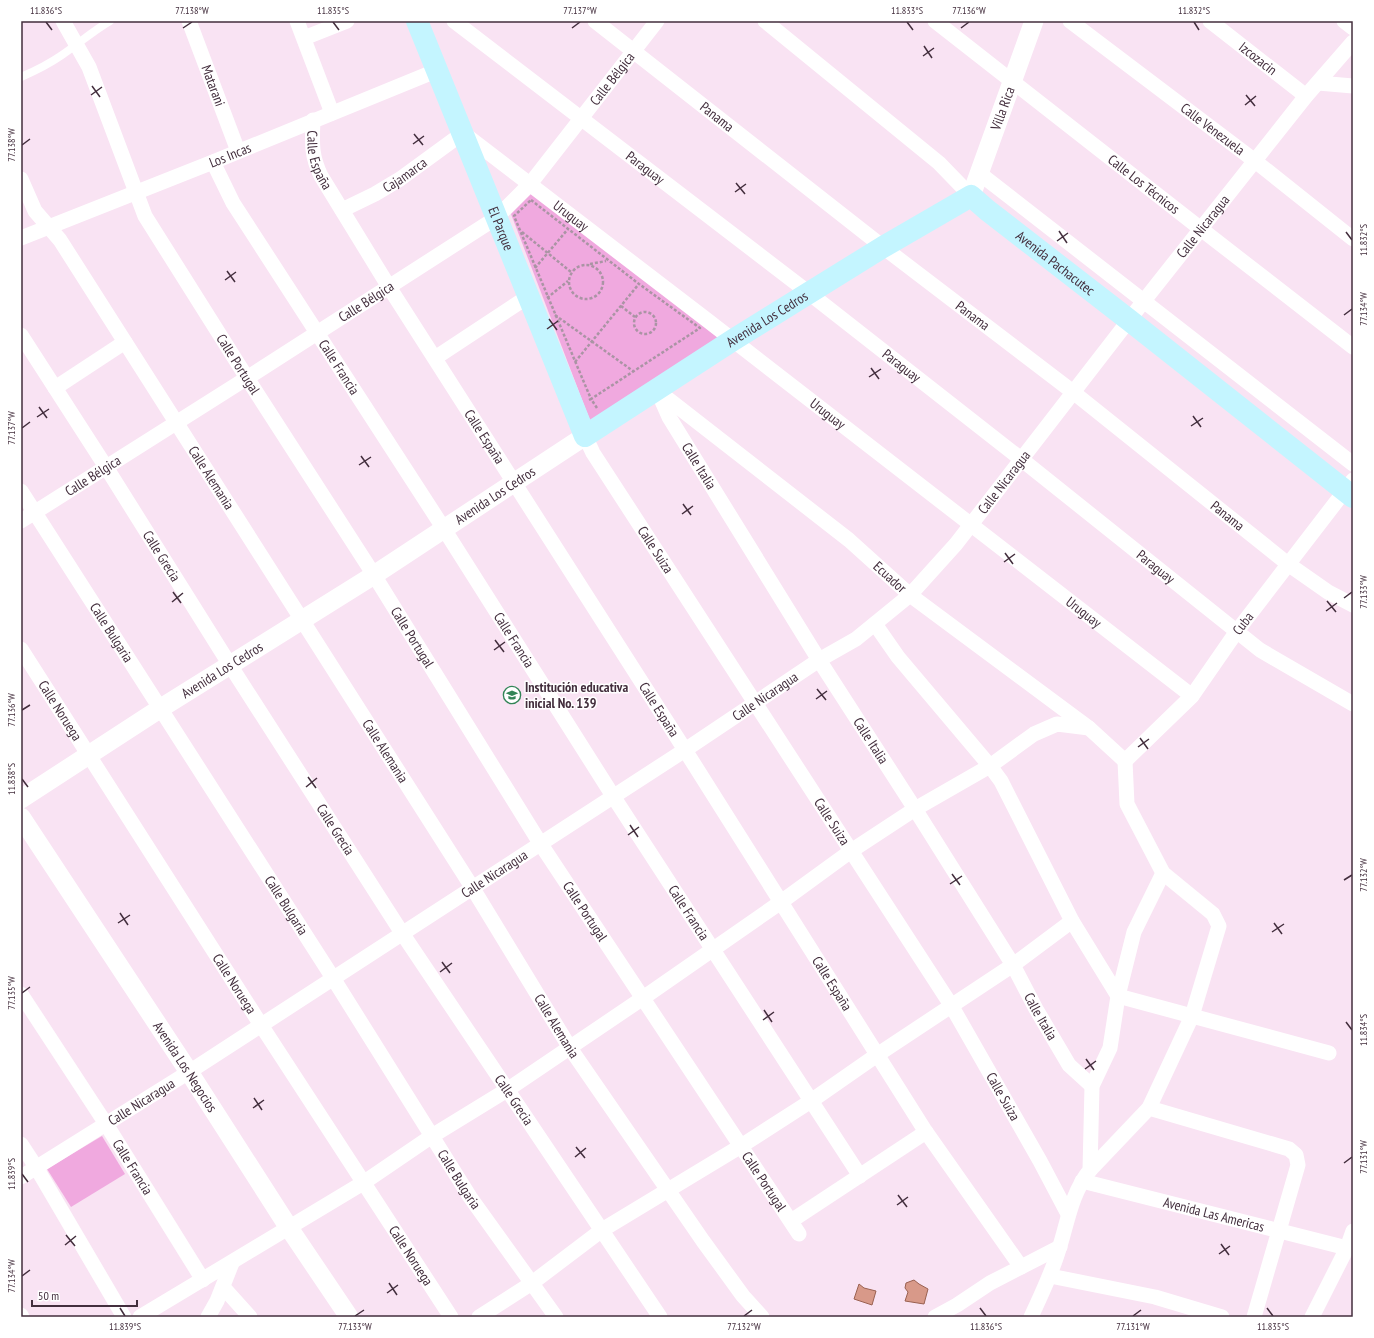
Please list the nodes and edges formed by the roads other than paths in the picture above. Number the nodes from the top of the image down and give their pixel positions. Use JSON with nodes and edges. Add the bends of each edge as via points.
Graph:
{"nodes":[{"id":1,"x":63,"y":21,"type":"edge"},
{"id":2,"x":110,"y":21,"type":"edge"},
{"id":3,"x":189,"y":21,"type":"edge"},
{"id":4,"x":297,"y":21,"type":"edge"},
{"id":5,"x":347,"y":21,"type":"edge"},
{"id":6,"x":417,"y":21,"type":"edge"},
{"id":7,"x":454,"y":21,"type":"edge"},
{"id":8,"x":595,"y":21,"type":"edge"},
{"id":9,"x":657,"y":21,"type":"edge"},
{"id":10,"x":765,"y":21,"type":"edge"},
{"id":11,"x":935,"y":21,"type":"edge"},
{"id":12,"x":1034,"y":21,"type":"edge"},
{"id":13,"x":1070,"y":21,"type":"edge"},
{"id":14,"x":1210,"y":21,"type":"edge"},
{"id":15,"x":1344,"y":21,"type":"edge"},
{"id":16,"x":1353,"y":28,"type":"edge"},
{"id":17,"x":304,"y":38,"type":"junction"},
{"id":18,"x":1353,"y":42,"type":"edge"},
{"id":19,"x":76,"y":44,"type":"junction"},
{"id":20,"x":632,"y":51,"type":"junction"},
{"id":21,"x":438,"y":70,"type":"junction"},
{"id":22,"x":21,"y":77,"type":"edge"},
{"id":23,"x":1012,"y":82,"type":"junction"},
{"id":24,"x":1318,"y":83,"type":"junction"},
{"id":25,"x":1353,"y":86,"type":"edge"},
{"id":26,"x":1306,"y":96,"type":"junction"},
{"id":27,"x":332,"y":112,"type":"junction"},
{"id":28,"x":582,"y":118,"type":"junction"},
{"id":29,"x":313,"y":120,"type":"junction"},
{"id":30,"x":463,"y":133,"type":"junction"},
{"id":31,"x":238,"y":150,"type":"junction"},
{"id":32,"x":1255,"y":161,"type":"junction"},
{"id":33,"x":213,"y":162,"type":"junction"},
{"id":34,"x":979,"y":174,"type":"junction"},
{"id":35,"x":21,"y":178,"type":"edge"},
{"id":36,"x":530,"y":184,"type":"junction"},
{"id":37,"x":136,"y":192,"type":"junction"},
{"id":38,"x":971,"y":196,"type":"junction"},
{"id":39,"x":342,"y":210,"type":"junction"},
{"id":40,"x":496,"y":218,"type":"junction"},
{"id":41,"x":49,"y":227,"type":"junction"},
{"id":42,"x":1200,"y":229,"type":"junction"},
{"id":43,"x":21,"y":238,"type":"edge"},
{"id":44,"x":1353,"y":239,"type":"edge"},
{"id":45,"x":883,"y":247,"type":"junction"},
{"id":46,"x":389,"y":287,"type":"junction"},
{"id":47,"x":810,"y":293,"type":"junction"},
{"id":48,"x":536,"y":300,"type":"junction"},
{"id":49,"x":1143,"y":302,"type":"junction"},
{"id":50,"x":1129,"y":320,"type":"junction"},
{"id":51,"x":318,"y":332,"type":"junction"},
{"id":52,"x":21,"y":335,"type":"edge"},
{"id":53,"x":733,"y":340,"type":"junction"},
{"id":54,"x":125,"y":342,"type":"junction"},
{"id":55,"x":1353,"y":347,"type":"edge"},
{"id":56,"x":435,"y":358,"type":"junction"},
{"id":57,"x":247,"y":378,"type":"junction"},
{"id":58,"x":56,"y":388,"type":"junction"},
{"id":59,"x":657,"y":390,"type":"junction"},
{"id":60,"x":1073,"y":392,"type":"junction"},
{"id":61,"x":176,"y":422,"type":"junction"},
{"id":62,"x":585,"y":436,"type":"junction"},
{"id":63,"x":1021,"y":459,"type":"junction"},
{"id":64,"x":1353,"y":464,"type":"edge"},
{"id":65,"x":106,"y":467,"type":"junction"},
{"id":66,"x":514,"y":483,"type":"junction"},
{"id":67,"x":1350,"y":489,"type":"edge"},
{"id":68,"x":21,"y":491,"type":"edge"},
{"id":69,"x":34,"y":512,"type":"junction"},
{"id":70,"x":21,"y":520,"type":"edge"},
{"id":71,"x":970,"y":525,"type":"junction"},
{"id":72,"x":444,"y":529,"type":"junction"},
{"id":73,"x":1288,"y":564,"type":"junction"},
{"id":74,"x":374,"y":575,"type":"junction"},
{"id":75,"x":910,"y":595,"type":"junction"},
{"id":76,"x":1353,"y":605,"type":"edge"},
{"id":77,"x":302,"y":620,"type":"junction"},
{"id":78,"x":875,"y":624,"type":"junction"},
{"id":79,"x":1237,"y":631,"type":"junction"},
{"id":80,"x":21,"y":649,"type":"edge"},
{"id":81,"x":819,"y":660,"type":"junction"},
{"id":82,"x":230,"y":665,"type":"junction"},
{"id":83,"x":1192,"y":696,"type":"junction"},
{"id":84,"x":755,"y":703,"type":"junction"},
{"id":85,"x":1353,"y":704,"type":"edge"},
{"id":86,"x":161,"y":708,"type":"junction"},
{"id":87,"x":1089,"y":728,"type":"junction"},
{"id":88,"x":685,"y":750,"type":"junction"},
{"id":89,"x":88,"y":756,"type":"junction"},
{"id":90,"x":1125,"y":761,"type":"junction"},
{"id":91,"x":990,"y":766,"type":"junction"},
{"id":92,"x":612,"y":796,"type":"junction"},
{"id":93,"x":21,"y":799,"type":"edge"},
{"id":94,"x":915,"y":809,"type":"junction"},
{"id":95,"x":21,"y":817,"type":"edge"},
{"id":96,"x":540,"y":843,"type":"junction"},
{"id":97,"x":851,"y":851,"type":"junction"},
{"id":98,"x":1163,"y":873,"type":"junction"},
{"id":99,"x":472,"y":888,"type":"junction"},
{"id":100,"x":781,"y":902,"type":"junction"},
{"id":101,"x":1072,"y":921,"type":"junction"},
{"id":102,"x":402,"y":933,"type":"junction"},
{"id":103,"x":712,"y":950,"type":"junction"},
{"id":104,"x":1012,"y":965,"type":"junction"},
{"id":105,"x":333,"y":978,"type":"junction"},
{"id":106,"x":21,"y":994,"type":"edge"},
{"id":107,"x":1118,"y":996,"type":"junction"},
{"id":108,"x":643,"y":998,"type":"junction"},
{"id":109,"x":951,"y":1005,"type":"junction"},
{"id":110,"x":1192,"y":1016,"type":"junction"},
{"id":111,"x":261,"y":1025,"type":"junction"},
{"id":112,"x":570,"y":1048,"type":"junction"},
{"id":113,"x":1329,"y":1053,"type":"dead end"},
{"id":114,"x":877,"y":1055,"type":"junction"},
{"id":115,"x":189,"y":1072,"type":"junction"},
{"id":116,"x":1092,"y":1086,"type":"junction"},
{"id":117,"x":507,"y":1090,"type":"junction"},
{"id":118,"x":811,"y":1101,"type":"junction"},
{"id":119,"x":1149,"y":1108,"type":"junction"},
{"id":120,"x":106,"y":1124,"type":"junction"},
{"id":121,"x":926,"y":1132,"type":"junction"},
{"id":122,"x":432,"y":1136,"type":"junction"},
{"id":123,"x":21,"y":1144,"type":"edge"},
{"id":124,"x":741,"y":1146,"type":"junction"},
{"id":125,"x":36,"y":1167,"type":"junction"},
{"id":126,"x":1086,"y":1175,"type":"junction"},
{"id":127,"x":860,"y":1176,"type":"junction"},
{"id":128,"x":21,"y":1177,"type":"edge"},
{"id":129,"x":363,"y":1183,"type":"junction"},
{"id":130,"x":668,"y":1190,"type":"junction"},
{"id":131,"x":1068,"y":1214,"type":"junction"},
{"id":132,"x":791,"y":1221,"type":"junction"},
{"id":133,"x":288,"y":1228,"type":"junction"},
{"id":134,"x":602,"y":1230,"type":"junction"},
{"id":135,"x":1279,"y":1231,"type":"junction"},
{"id":136,"x":1353,"y":1231,"type":"edge"},
{"id":137,"x":799,"y":1234,"type":"dead end"},
{"id":138,"x":1060,"y":1247,"type":"junction"},
{"id":139,"x":1347,"y":1248,"type":"junction"},
{"id":140,"x":232,"y":1263,"type":"junction"},
{"id":141,"x":1021,"y":1267,"type":"junction"},
{"id":142,"x":1050,"y":1276,"type":"junction"},
{"id":143,"x":203,"y":1280,"type":"junction"},
{"id":144,"x":532,"y":1283,"type":"junction"},
{"id":145,"x":223,"y":1287,"type":"junction"},
{"id":146,"x":124,"y":1317,"type":"edge"},
{"id":147,"x":140,"y":1317,"type":"edge"},
{"id":148,"x":208,"y":1317,"type":"edge"},
{"id":149,"x":250,"y":1317,"type":"edge"},
{"id":150,"x":349,"y":1317,"type":"edge"},
{"id":151,"x":451,"y":1317,"type":"edge"},
{"id":152,"x":479,"y":1317,"type":"edge"},
{"id":153,"x":556,"y":1317,"type":"edge"},
{"id":154,"x":660,"y":1317,"type":"edge"},
{"id":155,"x":762,"y":1317,"type":"edge"},
{"id":156,"x":935,"y":1317,"type":"edge"},
{"id":157,"x":1031,"y":1317,"type":"edge"},
{"id":158,"x":1222,"y":1317,"type":"edge"},
{"id":159,"x":1254,"y":1317,"type":"edge"},
{"id":160,"x":1312,"y":1317,"type":"edge"}],
"edges":[{"from":1,"to":19,"type":"street","name":"Calle Portugal"},
{"from":2,"to":19,"type":"lane"},
{"from":3,"to":31,"type":"street","name":"Matarani"},
{"from":4,"to":17,"type":"street"},
{"from":5,"to":17,"type":"street"},
{"from":6,"to":21,"type":"main road","name":"El Parque"},
{"from":7,"to":28,"type":"street","name":"Paraguay"},
{"from":8,"to":20,"type":"street","name":"Panama"},
{"from":9,"to":20,"type":"street","name":"Calle Bélgica"},
{"from":10,"to":38,"type":"street","name":"Avenida Pachacutec","via":[[939,163]]},
{"from":11,"to":23,"type":"street","name":"Calle Los Técnicos"},
{"from":12,"to":23,"type":"street","name":"Villa Rica"},
{"from":13,"to":32,"type":"street","name":"Calle Venezuela"},
{"from":14,"to":26,"type":"street","name":"Izcozacin"},
{"from":15,"to":16,"type":"street"},
{"from":17,"to":27,"type":"street"},
{"from":18,"to":24,"type":"street","name":"Calle Nicaragua"},
{"from":19,"to":22,"type":"lane","via":[[41,68]]},
{"from":19,"to":37,"type":"street","name":"Calle Portugal","via":[[89,66]]},
{"from":20,"to":28,"type":"street","name":"Calle Bélgica"},
{"from":20,"to":45,"type":"street","name":"Panama"},
{"from":21,"to":27,"type":"street","name":"Los Incas"},
{"from":21,"to":30,"type":"main road","name":"El Parque"},
{"from":23,"to":34,"type":"street","name":"Villa Rica"},
{"from":23,"to":42,"type":"street","name":"Calle Los Técnicos"},
{"from":24,"to":25,"type":"street"},
{"from":24,"to":26,"type":"street","name":"Calle Nicaragua"},
{"from":26,"to":32,"type":"street","name":"Calle Nicaragua"},
{"from":27,"to":29,"type":"street","name":"Los Incas"},
{"from":28,"to":36,"type":"street","name":"Calle Bélgica"},
{"from":28,"to":47,"type":"street","name":"Paraguay"},
{"from":29,"to":31,"type":"street","name":"Los Incas"},
{"from":29,"to":39,"type":"street","name":"Calle España","via":[[312,145],[315,162]]},
{"from":30,"to":36,"type":"street","name":"Uruguay"},
{"from":30,"to":39,"type":"street","name":"Cajamarca","via":[[400,179]]},
{"from":30,"to":40,"type":"main road","name":"El Parque"},
{"from":31,"to":33,"type":"street","name":"Los Incas"},
{"from":32,"to":42,"type":"street","name":"Calle Nicaragua"},
{"from":32,"to":44,"type":"street","name":"Calle Venezuela"},
{"from":33,"to":37,"type":"street","name":"Los Incas"},
{"from":33,"to":51,"type":"street","name":"Calle Francia","via":[[233,203]]},
{"from":34,"to":38,"type":"street","name":"Villa Rica"},
{"from":34,"to":49,"type":"street","name":"Avenida Pachacutec"},
{"from":35,"to":41,"type":"street","name":"Calle Alemania","via":[[35,211]]},
{"from":36,"to":40,"type":"street","name":"Calle Bélgica"},
{"from":36,"to":53,"type":"street","name":"Uruguay"},
{"from":37,"to":41,"type":"street","name":"Los Incas"},
{"from":37,"to":57,"type":"street","name":"Calle Portugal","via":[[145,216]]},
{"from":38,"to":45,"type":"main road","name":"Avenida Los Cedros"},
{"from":38,"to":50,"type":"main road","name":"Avenida Pachacutec"},
{"from":39,"to":46,"type":"street","name":"Calle España"},
{"from":40,"to":46,"type":"street","name":"Calle Bélgica"},
{"from":40,"to":48,"type":"main road","name":"El Parque"},
{"from":41,"to":43,"type":"street","name":"Los Incas"},
{"from":41,"to":54,"type":"street","name":"Calle Alemania","via":[[60,240]]},
{"from":42,"to":49,"type":"street","name":"Calle Nicaragua"},
{"from":42,"to":55,"type":"street","name":"Calle Los Técnicos"},
{"from":45,"to":47,"type":"main road","name":"Avenida Los Cedros"},
{"from":45,"to":60,"type":"street","name":"Panama"},
{"from":46,"to":51,"type":"street","name":"Calle Bélgica"},
{"from":46,"to":56,"type":"street","name":"Calle España"},
{"from":47,"to":53,"type":"main road","name":"Avenida Los Cedros"},
{"from":47,"to":63,"type":"street","name":"Paraguay"},
{"from":48,"to":56,"type":"street"},
{"from":48,"to":62,"type":"main road","name":"El Parque"},
{"from":49,"to":50,"type":"street","name":"Calle Nicaragua"},
{"from":49,"to":64,"type":"street","name":"Avenida Pachacutec"},
{"from":50,"to":60,"type":"street","name":"Calle Nicaragua"},
{"from":50,"to":67,"type":"main road","name":"Avenida Pachacutec"},
{"from":51,"to":57,"type":"street","name":"Calle Bélgica"},
{"from":51,"to":72,"type":"street","name":"Calle Francia"},
{"from":52,"to":58,"type":"street","name":"Calle Grecia"},
{"from":53,"to":59,"type":"main road","name":"Avenida Los Cedros"},
{"from":53,"to":71,"type":"street","name":"Uruguay"},
{"from":54,"to":58,"type":"street"},
{"from":54,"to":61,"type":"street","name":"Calle Alemania"},
{"from":56,"to":66,"type":"street","name":"Calle España"},
{"from":57,"to":61,"type":"street","name":"Calle Bélgica"},
{"from":57,"to":74,"type":"street","name":"Calle Portugal"},
{"from":58,"to":65,"type":"street","name":"Calle Grecia"},
{"from":59,"to":62,"type":"main road","name":"Avenida Los Cedros"},
{"from":59,"to":75,"type":"street","name":"Ecuador","via":[[849,540]]},
{"from":59,"to":81,"type":"street","name":"Calle Italia","via":[[669,417]]},
{"from":60,"to":63,"type":"street","name":"Calle Nicaragua"},
{"from":60,"to":73,"type":"street","name":"Panama"},
{"from":61,"to":65,"type":"street","name":"Calle Bélgica"},
{"from":61,"to":77,"type":"street","name":"Calle Alemania"},
{"from":62,"to":66,"type":"street","name":"Avenida Los Cedros"},
{"from":62,"to":84,"type":"street","name":"Calle Suiza","via":[[593,453]]},
{"from":63,"to":71,"type":"street","name":"Calle Nicaragua"},
{"from":63,"to":79,"type":"street","name":"Paraguay"},
{"from":65,"to":69,"type":"street","name":"Calle Bélgica"},
{"from":65,"to":82,"type":"street","name":"Calle Grecia"},
{"from":66,"to":72,"type":"street","name":"Avenida Los Cedros"},
{"from":66,"to":88,"type":"street","name":"Calle España"},
{"from":67,"to":73,"type":"street","name":"Cuba"},
{"from":68,"to":69,"type":"street","name":"Calle Bulgaria"},
{"from":69,"to":70,"type":"street","name":"Calle Bélgica"},
{"from":69,"to":86,"type":"street","name":"Calle Bulgaria"},
{"from":71,"to":75,"type":"street","name":"Calle Nicaragua"},
{"from":71,"to":83,"type":"street","name":"Uruguay"},
{"from":72,"to":74,"type":"street","name":"Avenida Los Cedros"},
{"from":72,"to":92,"type":"street","name":"Calle Francia"},
{"from":73,"to":76,"type":"street","name":"Panama","via":[[1328,592]]},
{"from":73,"to":79,"type":"street","name":"Cuba"},
{"from":74,"to":77,"type":"street","name":"Avenida Los Cedros"},
{"from":74,"to":96,"type":"street","name":"Calle Portugal"},
{"from":75,"to":78,"type":"street","name":"Calle Nicaragua"},
{"from":75,"to":87,"type":"street","name":"Ecuador"},
{"from":77,"to":82,"type":"street","name":"Avenida Los Cedros"},
{"from":77,"to":99,"type":"street","name":"Calle Alemania"},
{"from":78,"to":81,"type":"street","name":"Calle Nicaragua","via":[[856,639]]},
{"from":78,"to":91,"type":"street","via":[[898,657]]},
{"from":79,"to":83,"type":"street","name":"Cuba"},
{"from":79,"to":85,"type":"street","name":"Paraguay","via":[[1260,650]]},
{"from":80,"to":89,"type":"street","name":"Calle Noruega"},
{"from":81,"to":84,"type":"street","name":"Calle Nicaragua"},
{"from":81,"to":94,"type":"street","name":"Calle Italia"},
{"from":82,"to":86,"type":"street","name":"Avenida Los Cedros"},
{"from":82,"to":102,"type":"street","name":"Calle Grecia"},
{"from":83,"to":90,"type":"street","name":"Cuba"},
{"from":84,"to":88,"type":"street","name":"Calle Nicaragua"},
{"from":84,"to":97,"type":"street","name":"Calle Suiza"},
{"from":86,"to":89,"type":"street","name":"Avenida Los Cedros"},
{"from":86,"to":105,"type":"street","name":"Calle Bulgaria"},
{"from":87,"to":90,"type":"street","name":"Ecuador"},
{"from":87,"to":91,"type":"street","via":[[1058,724],[1034,734]]},
{"from":88,"to":92,"type":"street","name":"Calle Nicaragua"},
{"from":88,"to":100,"type":"street","name":"Calle España"},
{"from":89,"to":93,"type":"street","name":"Avenida Los Cedros"},
{"from":89,"to":111,"type":"street","name":"Calle Noruega"},
{"from":90,"to":98,"type":"street","via":[[1127,804]]},
{"from":91,"to":94,"type":"street"},
{"from":91,"to":101,"type":"street","via":[[1001,781]]},
{"from":92,"to":96,"type":"street","name":"Calle Nicaragua"},
{"from":92,"to":103,"type":"street","name":"Calle Francia"},
{"from":94,"to":97,"type":"street"},
{"from":94,"to":104,"type":"street","name":"Calle Italia"},
{"from":95,"to":115,"type":"street","name":"Avenida Los Negocios"},
{"from":96,"to":99,"type":"street","name":"Calle Nicaragua"},
{"from":96,"to":108,"type":"street","name":"Calle Portugal"},
{"from":97,"to":100,"type":"street"},
{"from":97,"to":109,"type":"street","name":"Calle Suiza"},
{"from":98,"to":107,"type":"street","via":[[1134,932]]},
{"from":98,"to":110,"type":"street","via":[[1213,914],[1220,926]]},
{"from":99,"to":102,"type":"street","name":"Calle Nicaragua"},
{"from":99,"to":112,"type":"street","name":"Calle Alemania"},
{"from":100,"to":103,"type":"street"},
{"from":100,"to":114,"type":"street","name":"Calle España"},
{"from":101,"to":104,"type":"street"},
{"from":101,"to":107,"type":"street"},
{"from":102,"to":105,"type":"street","name":"Calle Nicaragua"},
{"from":102,"to":117,"type":"street","name":"Calle Grecia"},
{"from":103,"to":108,"type":"street"},
{"from":103,"to":118,"type":"street","name":"Calle Francia"},
{"from":104,"to":109,"type":"street"},
{"from":104,"to":116,"type":"street","name":"Calle Italia","via":[[1069,1065]]},
{"from":105,"to":111,"type":"street","name":"Calle Nicaragua"},
{"from":105,"to":122,"type":"street","name":"Calle Bulgaria"},
{"from":106,"to":120,"type":"street","name":"Calle Francia"},
{"from":107,"to":110,"type":"street"},
{"from":107,"to":116,"type":"street","via":[[1110,1048]]},
{"from":108,"to":112,"type":"street"},
{"from":108,"to":124,"type":"street","name":"Calle Portugal"},
{"from":109,"to":114,"type":"street"},
{"from":109,"to":131,"type":"street","name":"Calle Suiza"},
{"from":110,"to":113,"type":"street"},
{"from":110,"to":119,"type":"street"},
{"from":111,"to":115,"type":"street","name":"Calle Nicaragua"},
{"from":111,"to":129,"type":"street","name":"Calle Noruega"},
{"from":112,"to":117,"type":"street"},
{"from":112,"to":130,"type":"street","name":"Calle Alemania"},
{"from":114,"to":118,"type":"street"},
{"from":114,"to":121,"type":"street","name":"Calle España"},
{"from":115,"to":120,"type":"street","name":"Calle Nicaragua"},
{"from":115,"to":133,"type":"street","name":"Avenida Los Negocios"},
{"from":116,"to":126,"type":"street"},
{"from":117,"to":122,"type":"street"},
{"from":117,"to":134,"type":"street","name":"Calle Grecia"},
{"from":118,"to":124,"type":"street"},
{"from":118,"to":127,"type":"street","name":"Calle Francia"},
{"from":119,"to":126,"type":"street"},
{"from":119,"to":135,"type":"street","via":[[1289,1149],[1296,1155],[1298,1165]]},
{"from":120,"to":125,"type":"street","name":"Calle Nicaragua"},
{"from":120,"to":143,"type":"street","name":"Calle Francia"},
{"from":121,"to":127,"type":"street"},
{"from":121,"to":141,"type":"street","name":"Calle España"},
{"from":122,"to":129,"type":"street"},
{"from":122,"to":144,"type":"street","name":"Calle Bulgaria","via":[[470,1197]]},
{"from":123,"to":125,"type":"street"},
{"from":124,"to":130,"type":"street"},
{"from":124,"to":132,"type":"street","name":"Calle Portugal"},
{"from":125,"to":128,"type":"street","name":"Calle Nicaragua"},
{"from":125,"to":146,"type":"street"},
{"from":126,"to":131,"type":"street"},
{"from":126,"to":135,"type":"street","name":"Avenida Las Americas"},
{"from":127,"to":132,"type":"street"},
{"from":129,"to":133,"type":"street"},
{"from":129,"to":151,"type":"street","name":"Calle Noruega"},
{"from":130,"to":134,"type":"street"},
{"from":130,"to":155,"type":"street","name":"Calle Alemania","via":[[743,1296]]},
{"from":131,"to":138,"type":"street"},
{"from":132,"to":137,"type":"street","name":"Calle Portugal"},
{"from":133,"to":140,"type":"street"},
{"from":133,"to":150,"type":"street","name":"Avenida Los Negocios"},
{"from":134,"to":144,"type":"street"},
{"from":134,"to":154,"type":"street","name":"Calle Grecia"},
{"from":135,"to":139,"type":"street","name":"Avenida Las Americas"},
{"from":135,"to":159,"type":"street"},
{"from":136,"to":139,"type":"street"},
{"from":138,"to":141,"type":"street"},
{"from":138,"to":142,"type":"street"},
{"from":139,"to":160,"type":"street"},
{"from":140,"to":143,"type":"street"},
{"from":140,"to":145,"type":"street"},
{"from":141,"to":156,"type":"street"},
{"from":142,"to":157,"type":"street"},
{"from":142,"to":158,"type":"street","via":[[1155,1297]]},
{"from":143,"to":147,"type":"street"},
{"from":144,"to":152,"type":"street"},
{"from":144,"to":153,"type":"street","name":"Calle Bulgaria"},
{"from":145,"to":148,"type":"street"},
{"from":145,"to":149,"type":"street"}]}
